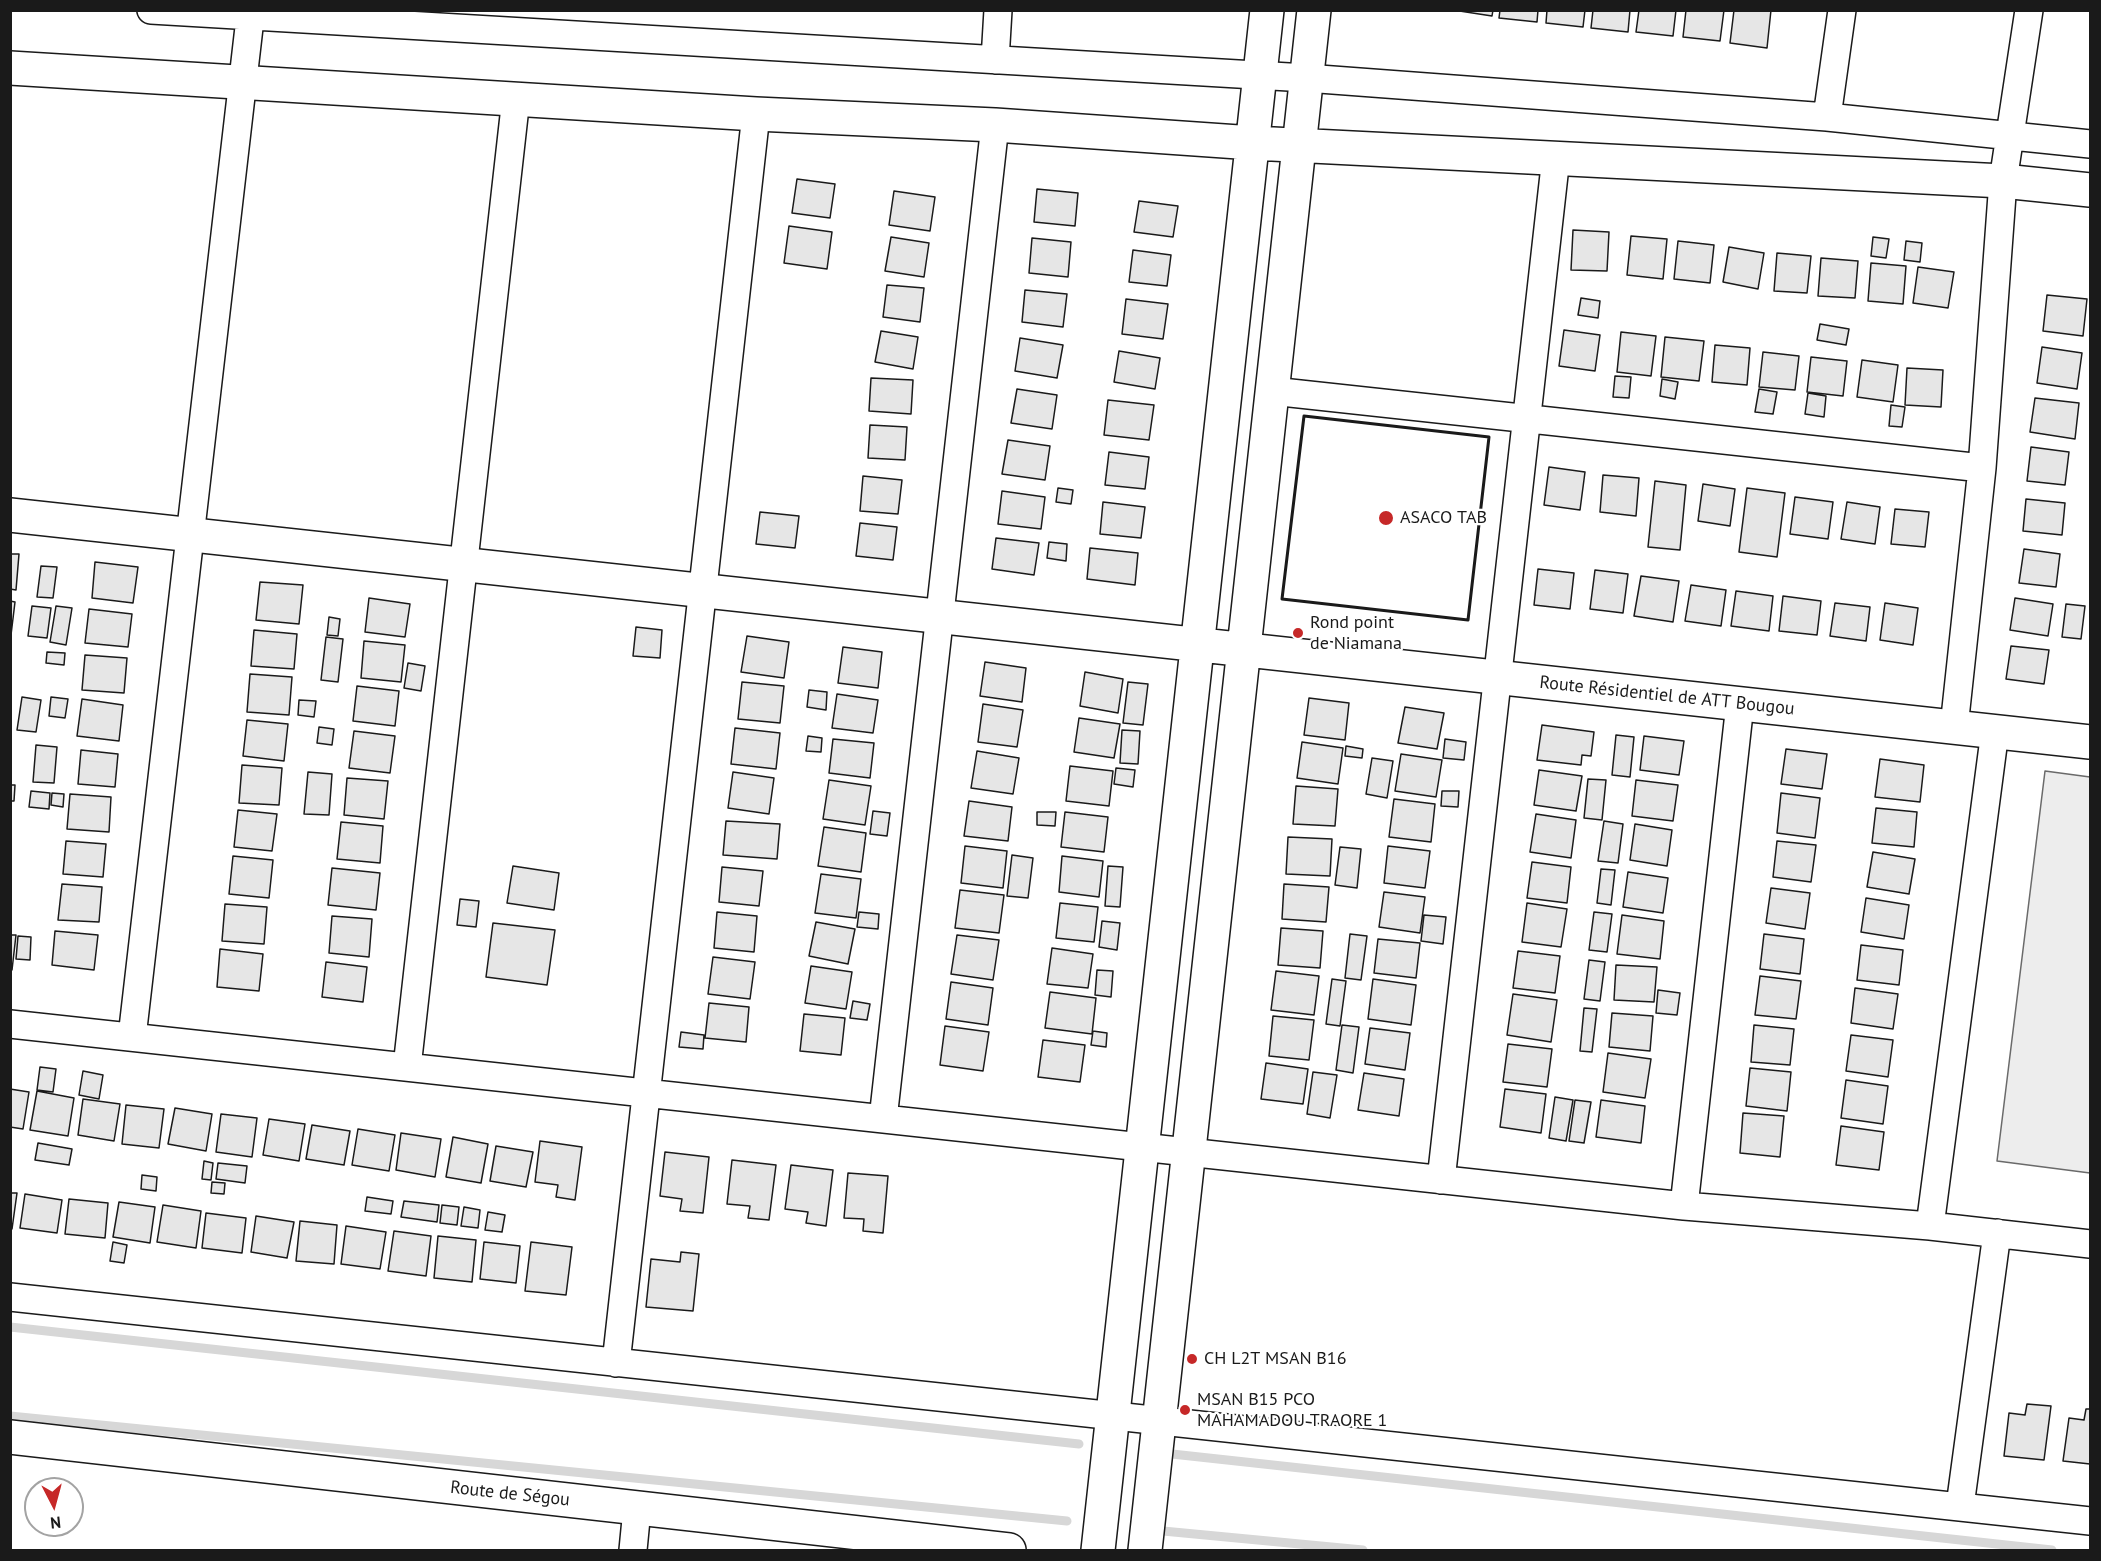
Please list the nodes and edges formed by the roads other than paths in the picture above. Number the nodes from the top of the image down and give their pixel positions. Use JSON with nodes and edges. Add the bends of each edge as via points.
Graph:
{"nodes":[{"id":1,"x":151,"y":10,"type":"edge"},
{"id":2,"x":999,"y":10,"type":"edge"},
{"id":3,"x":1267,"y":10,"type":"edge"},
{"id":4,"x":1314,"y":10,"type":"edge"},
{"id":5,"x":1842,"y":10,"type":"edge"},
{"id":6,"x":2029,"y":10,"type":"edge"},
{"id":7,"x":251,"y":13,"type":"edge"},
{"id":8,"x":530,"y":22,"type":"edge"},
{"id":9,"x":995,"y":60,"type":"junction"},
{"id":10,"x":10,"y":68,"type":"edge"},
{"id":11,"x":1260,"y":75,"type":"junction"},
{"id":12,"x":1306,"y":78,"type":"junction"},
{"id":13,"x":244,"y":82,"type":"junction"},
{"id":14,"x":516,"y":98,"type":"junction"},
{"id":15,"x":756,"y":114,"type":"junction"},
{"id":16,"x":1827,"y":117,"type":"junction"},
{"id":17,"x":994,"y":125,"type":"junction"},
{"id":18,"x":2010,"y":136,"type":"junction"},
{"id":19,"x":1253,"y":143,"type":"junction"},
{"id":20,"x":2091,"y":144,"type":"edge"},
{"id":21,"x":1299,"y":145,"type":"junction"},
{"id":22,"x":1556,"y":157,"type":"junction"},
{"id":23,"x":2003,"y":181,"type":"junction"},
{"id":24,"x":2091,"y":190,"type":"edge"},
{"id":25,"x":1272,"y":391,"type":"junction"},
{"id":26,"x":1527,"y":419,"type":"junction"},
{"id":27,"x":1982,"y":468,"type":"junction"},
{"id":28,"x":10,"y":515,"type":"edge"},
{"id":29,"x":190,"y":535,"type":"junction"},
{"id":30,"x":463,"y":565,"type":"junction"},
{"id":31,"x":703,"y":591,"type":"junction"},
{"id":32,"x":939,"y":616,"type":"junction"},
{"id":33,"x":1197,"y":645,"type":"junction"},
{"id":34,"x":1244,"y":650,"type":"junction"},
{"id":35,"x":1497,"y":677,"type":"junction"},
{"id":36,"x":1740,"y":704,"type":"junction"},
{"id":37,"x":1954,"y":727,"type":"junction"},
{"id":38,"x":1995,"y":731,"type":"junction"},
{"id":39,"x":2091,"y":742,"type":"edge"},
{"id":40,"x":10,"y":1024,"type":"edge"},
{"id":41,"x":132,"y":1037,"type":"junction"},
{"id":42,"x":407,"y":1067,"type":"junction"},
{"id":43,"x":646,"y":1093,"type":"junction"},
{"id":44,"x":883,"y":1119,"type":"junction"},
{"id":45,"x":1142,"y":1147,"type":"junction"},
{"id":46,"x":1189,"y":1152,"type":"junction"},
{"id":47,"x":1441,"y":1180,"type":"junction"},
{"id":48,"x":1684,"y":1206,"type":"junction"},
{"id":49,"x":1930,"y":1226,"type":"junction"},
{"id":50,"x":1997,"y":1233,"type":"junction"},
{"id":51,"x":2091,"y":1244,"type":"edge"},
{"id":52,"x":10,"y":1297,"type":"edge"},
{"id":53,"x":616,"y":1363,"type":"junction"},
{"id":54,"x":1113,"y":1418,"type":"junction"},
{"id":55,"x":1159,"y":1423,"type":"junction"},
{"id":56,"x":10,"y":1437,"type":"edge"},
{"id":57,"x":1960,"y":1506,"type":"junction"},
{"id":58,"x":637,"y":1509,"type":"junction"},
{"id":59,"x":2091,"y":1521,"type":"edge"},
{"id":60,"x":994,"y":1550,"type":"edge"},
{"id":61,"x":633,"y":1551,"type":"edge"},
{"id":62,"x":1098,"y":1551,"type":"edge"},
{"id":63,"x":1145,"y":1551,"type":"edge"}],
"edges":[{"from":1,"to":7,"type":"street"},
{"from":2,"to":9,"type":"street"},
{"from":3,"to":11,"type":"main road"},
{"from":4,"to":12,"type":"main road"},
{"from":5,"to":16,"type":"street"},
{"from":6,"to":18,"type":"street"},
{"from":7,"to":8,"type":"street"},
{"from":7,"to":13,"type":"street"},
{"from":8,"to":9,"type":"street"},
{"from":9,"to":11,"type":"street"},
{"from":10,"to":13,"type":"main road"},
{"from":11,"to":12,"type":"street"},
{"from":11,"to":19,"type":"main road"},
{"from":12,"to":16,"type":"street"},
{"from":12,"to":21,"type":"main road"},
{"from":13,"to":14,"type":"main road"},
{"from":13,"to":29,"type":"street"},
{"from":14,"to":15,"type":"main road"},
{"from":14,"to":30,"type":"street"},
{"from":15,"to":17,"type":"main road"},
{"from":15,"to":31,"type":"street"},
{"from":16,"to":18,"type":"street"},
{"from":17,"to":19,"type":"main road"},
{"from":17,"to":32,"type":"street"},
{"from":18,"to":20,"type":"street"},
{"from":18,"to":23,"type":"street"},
{"from":19,"to":21,"type":"main road"},
{"from":19,"to":33,"type":"main road"},
{"from":21,"to":22,"type":"main road"},
{"from":21,"to":25,"type":"main road"},
{"from":22,"to":23,"type":"main road"},
{"from":22,"to":26,"type":"street"},
{"from":23,"to":24,"type":"main road"},
{"from":23,"to":27,"type":"street"},
{"from":25,"to":26,"type":"street"},
{"from":25,"to":34,"type":"main road"},
{"from":26,"to":27,"type":"street"},
{"from":26,"to":35,"type":"street"},
{"from":27,"to":37,"type":"street"},
{"from":28,"to":29,"type":"main road","name":"Route Résidentiel de ATT Bougou"},
{"from":29,"to":30,"type":"main road","name":"Route Résidentiel de ATT Bougou"},
{"from":29,"to":41,"type":"street"},
{"from":30,"to":31,"type":"main road","name":"Route Résidentiel de ATT Bougou"},
{"from":30,"to":42,"type":"street"},
{"from":31,"to":32,"type":"main road","name":"Route Résidentiel de ATT Bougou"},
{"from":31,"to":43,"type":"street"},
{"from":32,"to":33,"type":"main road","name":"Route Résidentiel de ATT Bougou"},
{"from":32,"to":44,"type":"street"},
{"from":33,"to":34,"type":"main road","name":"Route Résidentiel de ATT Bougou"},
{"from":33,"to":45,"type":"main road"},
{"from":34,"to":35,"type":"main road","name":"Route Résidentiel de ATT Bougou"},
{"from":34,"to":46,"type":"main road"},
{"from":35,"to":36,"type":"main road","name":"Route Résidentiel de ATT Bougou"},
{"from":35,"to":47,"type":"street"},
{"from":36,"to":37,"type":"main road","name":"Route Résidentiel de ATT Bougou"},
{"from":36,"to":48,"type":"street"},
{"from":37,"to":38,"type":"main road","name":"Route Résidentiel de ATT Bougou"},
{"from":38,"to":39,"type":"main road","name":"Route Résidentiel de ATT Bougou"},
{"from":38,"to":49,"type":"street"},
{"from":40,"to":41,"type":"street"},
{"from":41,"to":42,"type":"street"},
{"from":42,"to":43,"type":"street"},
{"from":43,"to":44,"type":"street"},
{"from":43,"to":53,"type":"street"},
{"from":44,"to":45,"type":"street"},
{"from":45,"to":46,"type":"street"},
{"from":45,"to":54,"type":"main road"},
{"from":46,"to":47,"type":"street"},
{"from":46,"to":55,"type":"main road"},
{"from":47,"to":48,"type":"street"},
{"from":48,"to":49,"type":"street"},
{"from":49,"to":50,"type":"street"},
{"from":50,"to":51,"type":"street"},
{"from":50,"to":57,"type":"street"},
{"from":52,"to":53,"type":"street"},
{"from":53,"to":54,"type":"street"},
{"from":54,"to":55,"type":"street"},
{"from":54,"to":62,"type":"main road"},
{"from":55,"to":57,"type":"street"},
{"from":55,"to":63,"type":"main road"},
{"from":56,"to":58,"type":"main road","name":"Route de Ségou"},
{"from":57,"to":59,"type":"street"},
{"from":58,"to":60,"type":"main road","name":"Route de Ségou"},
{"from":58,"to":61,"type":"street"}]}
